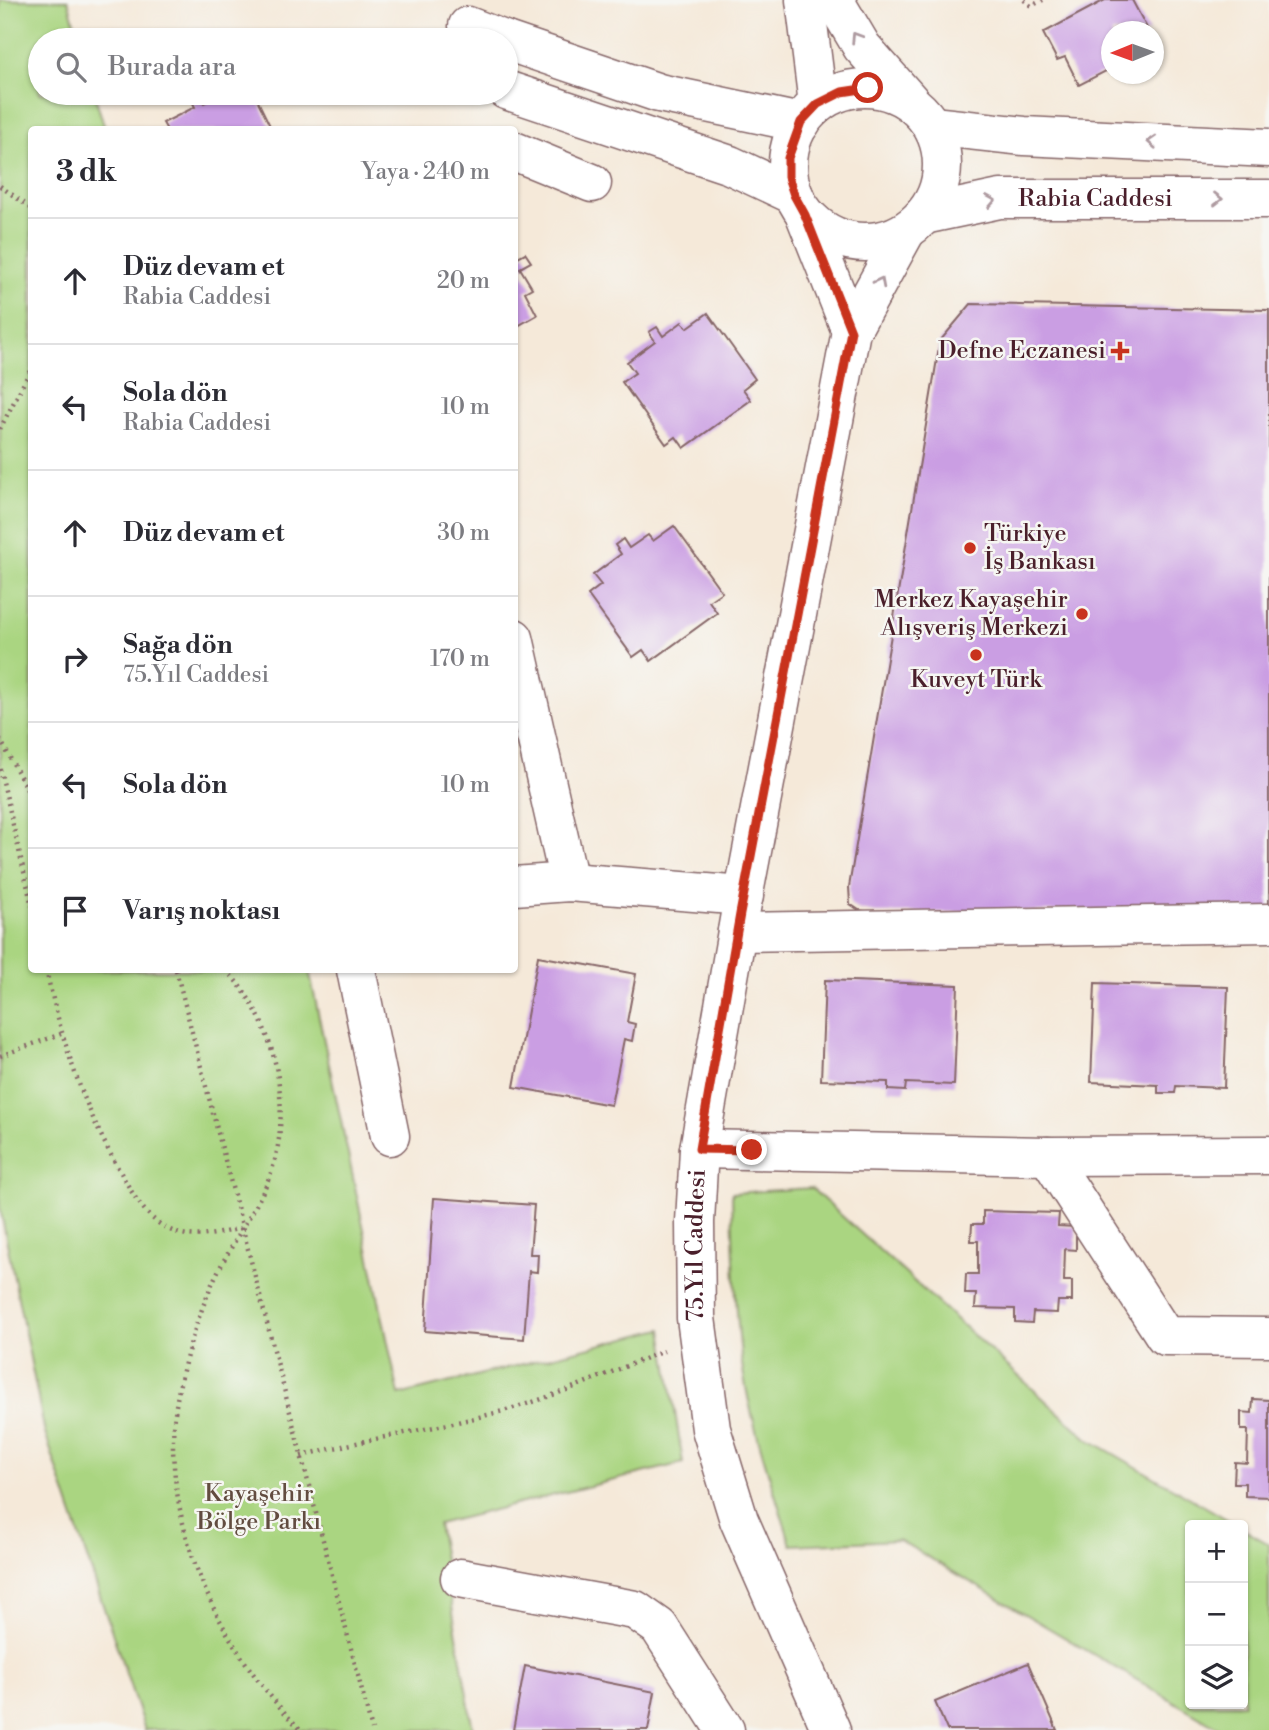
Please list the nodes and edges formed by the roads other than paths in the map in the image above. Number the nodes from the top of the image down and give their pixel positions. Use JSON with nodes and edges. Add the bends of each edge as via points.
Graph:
{"nodes":[{"id":1,"x":806,"y":0,"type":"edge"},
{"id":2,"x":834,"y":0,"type":"edge"},
{"id":3,"x":468,"y":26,"type":"dead end"},
{"id":4,"x":473,"y":28,"type":"edge"},
{"id":5,"x":518,"y":45,"type":"edge"},
{"id":6,"x":518,"y":94,"type":"edge"},
{"id":7,"x":809,"y":113,"type":"junction"},
{"id":8,"x":924,"y":117,"type":"junction"},
{"id":9,"x":1269,"y":148,"type":"edge"},
{"id":10,"x":518,"y":153,"type":"edge"},
{"id":11,"x":592,"y":183,"type":"dead end"},
{"id":12,"x":1269,"y":199,"type":"edge"},
{"id":13,"x":799,"y":205,"type":"junction"},
{"id":14,"x":915,"y":223,"type":"junction"},
{"id":15,"x":851,"y":331,"type":"junction"},
{"id":16,"x":518,"y":656,"type":"edge"},
{"id":17,"x":569,"y":882,"type":"junction"},
{"id":18,"x":518,"y":886,"type":"edge"},
{"id":19,"x":741,"y":914,"type":"junction"},
{"id":20,"x":1269,"y":923,"type":"edge"},
{"id":21,"x":357,"y":973,"type":"edge"},
{"id":22,"x":390,"y":1136,"type":"dead end"},
{"id":23,"x":699,"y":1149,"type":"junction"},
{"id":24,"x":1269,"y":1155,"type":"edge"},
{"id":25,"x":1048,"y":1156,"type":"junction"},
{"id":26,"x":1269,"y":1337,"type":"edge"},
{"id":27,"x":460,"y":1577,"type":"dead end"},
{"id":28,"x":725,"y":1730,"type":"edge"},
{"id":29,"x":831,"y":1730,"type":"edge"}],
"edges":[{"from":1,"to":7,"type":"street"},
{"from":8,"to":2,"type":"street","one_way":true,"via":[[862,47]]},
{"from":3,"to":4,"type":"street"},
{"from":5,"to":7,"type":"street","via":[[659,93]]},
{"from":6,"to":13,"type":"street","name":"Rabia Caddesi","via":[[730,165]]},
{"from":7,"to":8,"type":"street","via":[[842,92],[868,88],[893,94]]},
{"from":7,"to":13,"type":"street","via":[[788,158],[788,177]]},
{"from":9,"to":8,"type":"street","one_way":true,"via":[[1024,136]]},
{"from":8,"to":14,"type":"street","via":[[942,161],[940,180]]},
{"from":10,"to":11,"type":"street"},
{"from":14,"to":12,"type":"street","name":"Rabia Caddesi","one_way":true,"via":[[1000,199]]},
{"from":13,"to":14,"type":"street","name":"Rabia Caddesi","via":[[822,230],[843,239],[887,239]]},
{"from":13,"to":15,"type":"street"},
{"from":15,"to":14,"type":"street","one_way":true},
{"from":15,"to":19,"type":"street","name":"75.Yıl Caddesi"},
{"from":16,"to":17,"type":"street"},
{"from":17,"to":18,"type":"street"},
{"from":17,"to":19,"type":"street"},
{"from":19,"to":20,"type":"street"},
{"from":19,"to":23,"type":"street","name":"75.Yıl Caddesi"},
{"from":21,"to":22,"type":"street"},
{"from":23,"to":25,"type":"street"},
{"from":23,"to":29,"type":"street","name":"75.Yıl Caddesi","via":[[695,1222],[698,1338],[711,1429],[739,1520]]},
{"from":24,"to":25,"type":"street"},
{"from":25,"to":26,"type":"street","via":[[1165,1336]]},
{"from":27,"to":28,"type":"street","via":[[635,1610],[659,1626]]}]}
